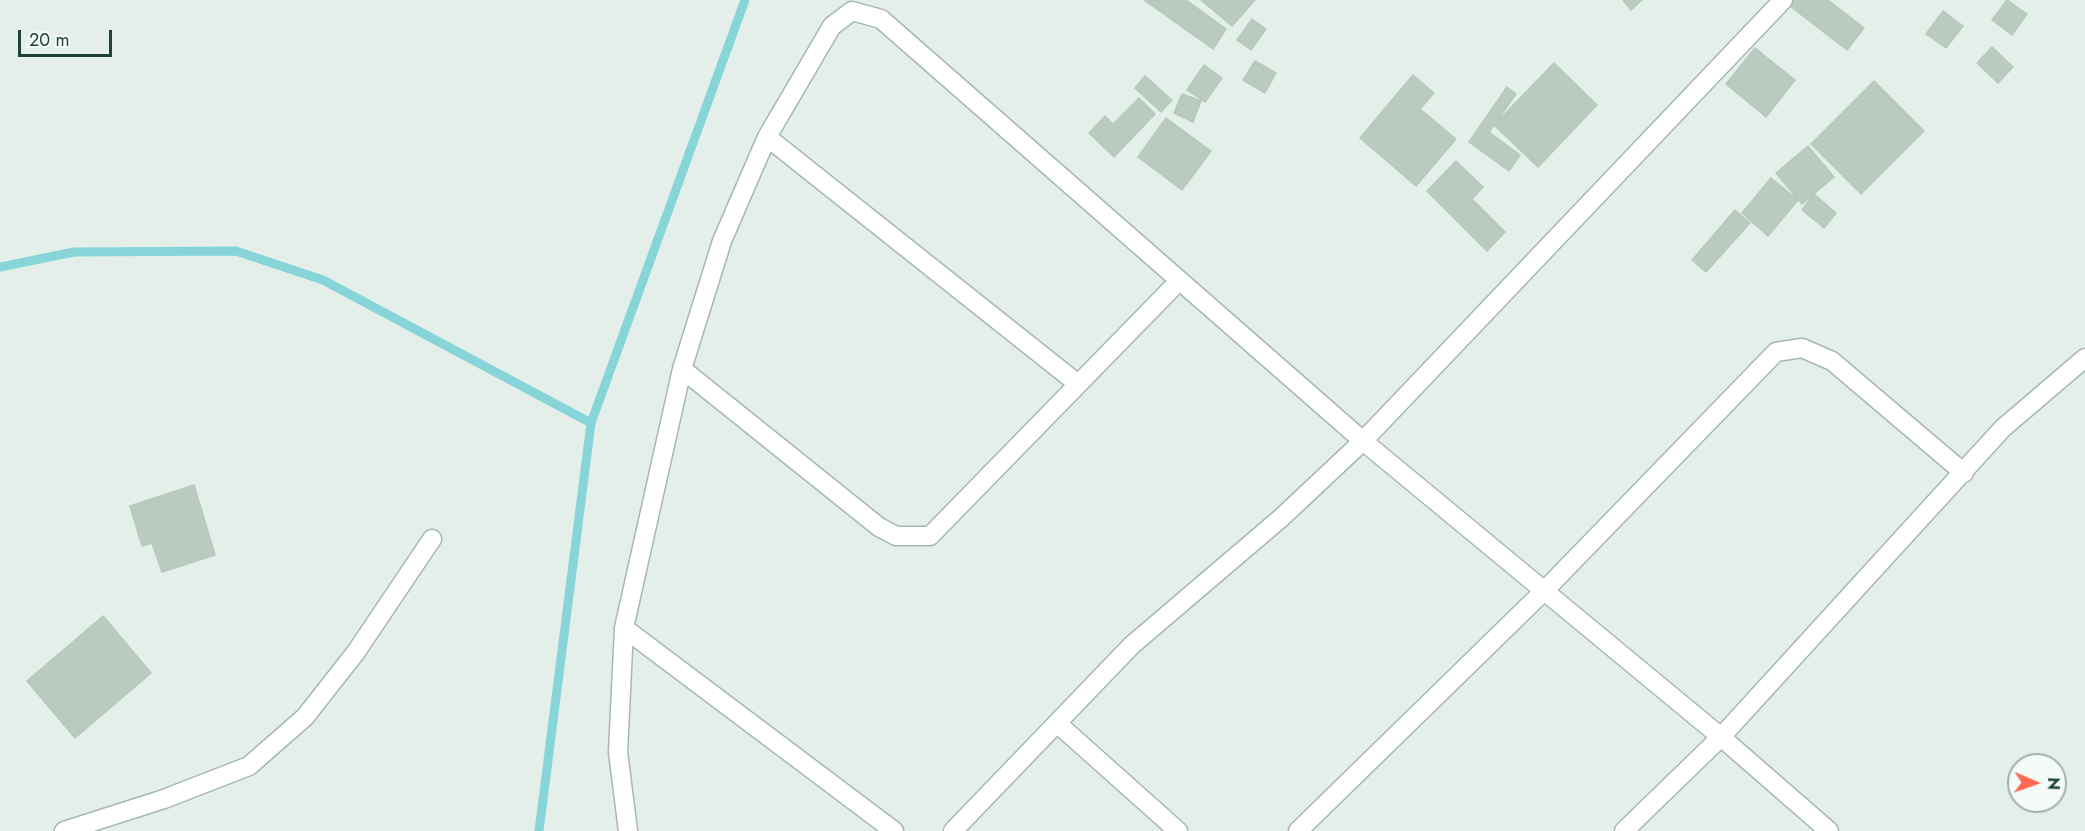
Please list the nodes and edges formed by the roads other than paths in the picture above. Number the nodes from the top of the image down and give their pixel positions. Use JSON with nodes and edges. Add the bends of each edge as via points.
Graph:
{"nodes":[{"id":1,"x":1783,"y":0,"type":"edge"},
{"id":2,"x":767,"y":137,"type":"junction"},
{"id":3,"x":1178,"y":282,"type":"junction"},
{"id":4,"x":2085,"y":358,"type":"edge"},
{"id":5,"x":682,"y":369,"type":"junction"},
{"id":6,"x":1078,"y":384,"type":"junction"},
{"id":7,"x":1363,"y":441,"type":"junction"},
{"id":8,"x":1964,"y":473,"type":"junction"},
{"id":9,"x":432,"y":539,"type":"dead end"},
{"id":10,"x":1545,"y":590,"type":"junction"},
{"id":11,"x":624,"y":628,"type":"junction"},
{"id":12,"x":1058,"y":724,"type":"junction"},
{"id":13,"x":1721,"y":736,"type":"junction"},
{"id":14,"x":64,"y":831,"type":"edge"},
{"id":15,"x":628,"y":831,"type":"edge"},
{"id":16,"x":894,"y":831,"type":"edge"},
{"id":17,"x":953,"y":831,"type":"edge"},
{"id":18,"x":1178,"y":831,"type":"edge"},
{"id":19,"x":1298,"y":831,"type":"edge"},
{"id":20,"x":1624,"y":831,"type":"edge"},
{"id":21,"x":1829,"y":831,"type":"edge"}],
"edges":[{"from":1,"to":7,"type":"street"},
{"from":2,"to":3,"type":"street","via":[[832,26],[852,11],[881,19]]},
{"from":2,"to":5,"type":"street","via":[[722,241]]},
{"from":2,"to":6,"type":"street"},
{"from":3,"to":6,"type":"street"},
{"from":3,"to":7,"type":"street"},
{"from":4,"to":8,"type":"street","via":[[2003,428]]},
{"from":5,"to":6,"type":"street","via":[[879,527],[896,537],[912,538],[930,536]]},
{"from":5,"to":11,"type":"street"},
{"from":7,"to":10,"type":"street"},
{"from":7,"to":12,"type":"street","via":[[1281,518],[1132,645]]},
{"from":8,"to":10,"type":"street","via":[[1832,361],[1802,348],[1776,351]]},
{"from":8,"to":13,"type":"street"},
{"from":9,"to":14,"type":"street","via":[[356,652],[305,717],[249,766]]},
{"from":10,"to":13,"type":"street"},
{"from":10,"to":19,"type":"street"},
{"from":11,"to":15,"type":"street","via":[[618,752]]},
{"from":11,"to":16,"type":"street"},
{"from":12,"to":17,"type":"street"},
{"from":12,"to":18,"type":"street"},
{"from":13,"to":20,"type":"street"},
{"from":13,"to":21,"type":"street"}]}
